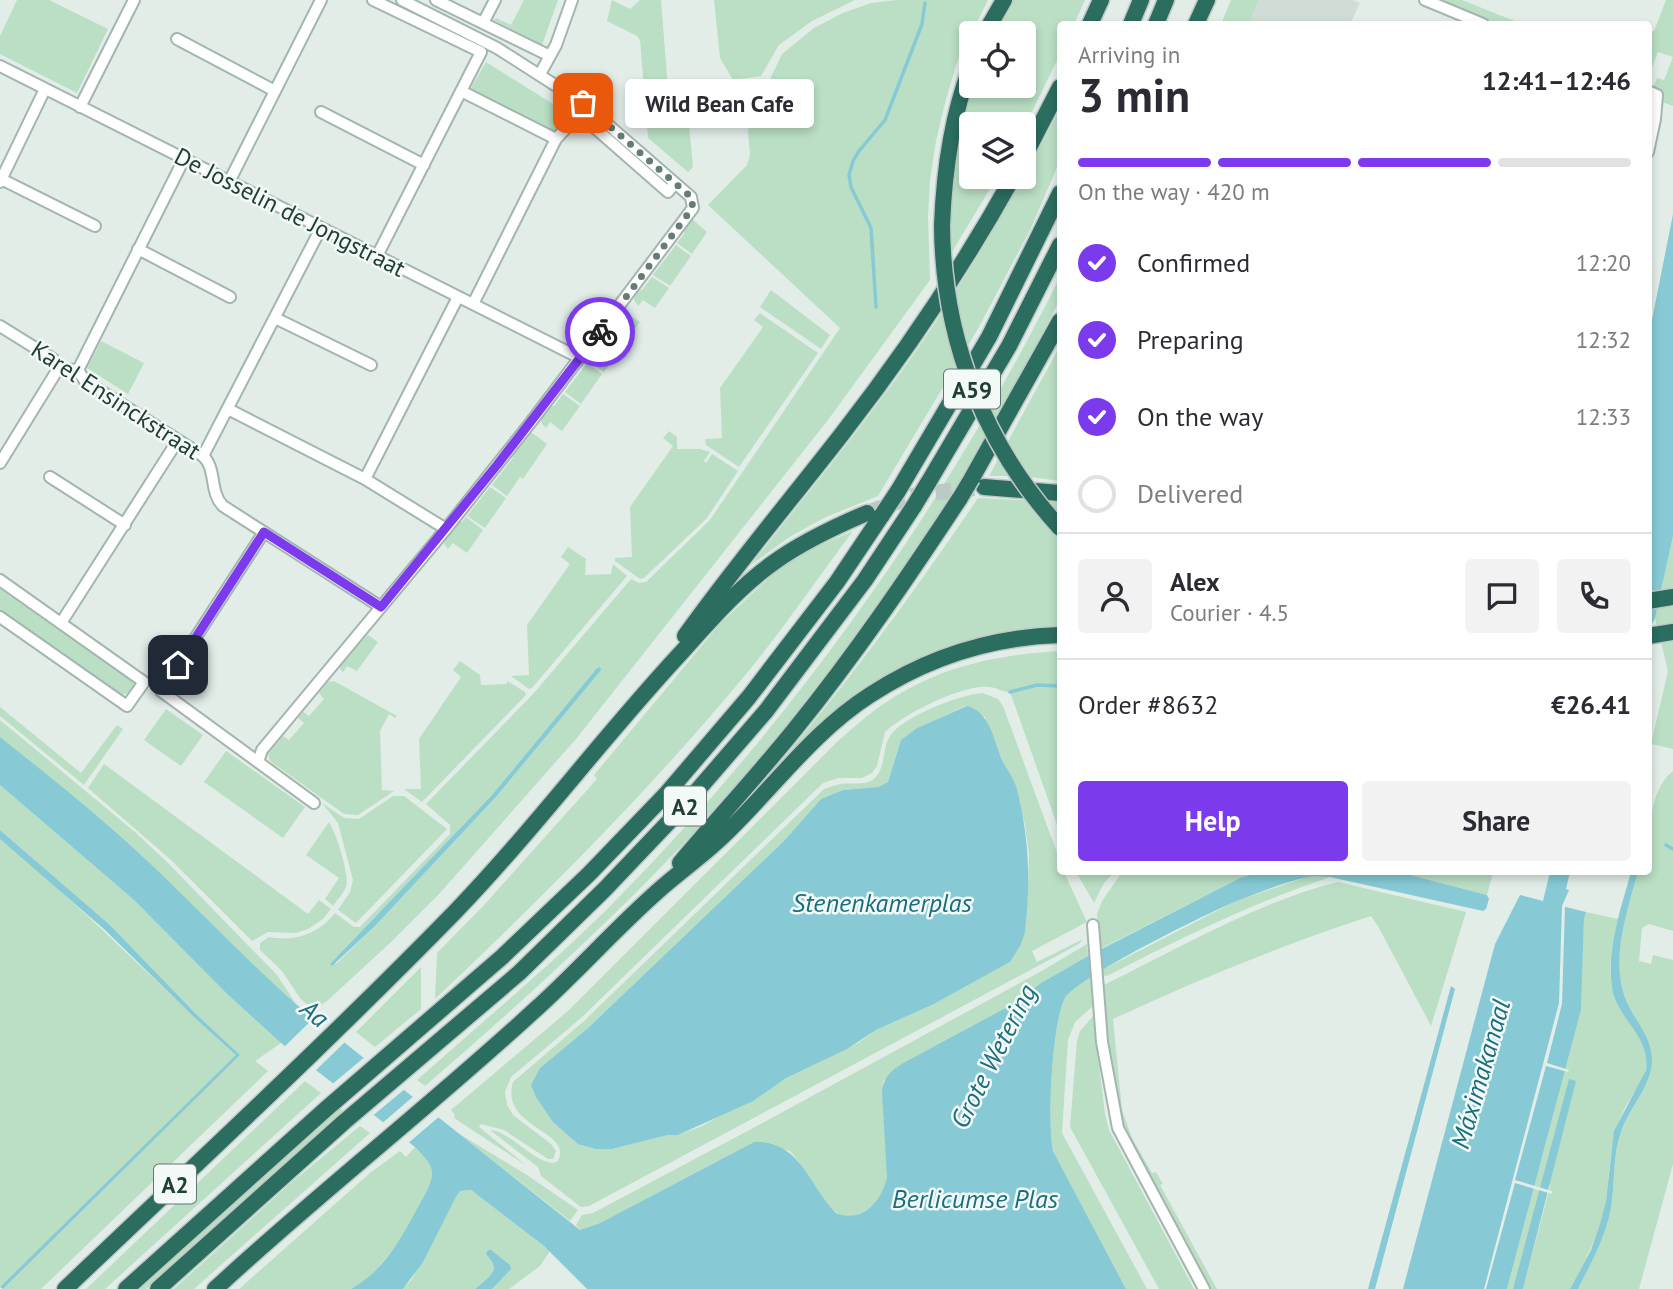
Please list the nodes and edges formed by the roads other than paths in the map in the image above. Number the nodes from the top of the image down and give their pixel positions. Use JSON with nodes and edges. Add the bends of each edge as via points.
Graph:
{"nodes":[{"id":1,"x":134,"y":0,"type":"edge"},
{"id":2,"x":321,"y":0,"type":"edge"},
{"id":3,"x":373,"y":0,"type":"edge"},
{"id":4,"x":402,"y":0,"type":"edge"},
{"id":5,"x":436,"y":0,"type":"edge"},
{"id":6,"x":468,"y":0,"type":"edge"},
{"id":7,"x":495,"y":0,"type":"edge"},
{"id":8,"x":572,"y":0,"type":"edge"},
{"id":9,"x":1004,"y":0,"type":"edge"},
{"id":10,"x":1101,"y":0,"type":"edge"},
{"id":11,"x":1141,"y":0,"type":"edge"},
{"id":12,"x":1166,"y":0,"type":"edge"},
{"id":13,"x":1209,"y":0,"type":"edge"},
{"id":14,"x":1425,"y":0,"type":"edge"},
{"id":15,"x":462,"y":12,"type":"junction"},
{"id":16,"x":992,"y":21,"type":"edge"},
{"id":17,"x":1091,"y":21,"type":"edge"},
{"id":18,"x":1132,"y":21,"type":"edge"},
{"id":19,"x":1157,"y":21,"type":"edge"},
{"id":20,"x":1198,"y":21,"type":"edge"},
{"id":21,"x":1204,"y":21,"type":"edge"},
{"id":22,"x":1476,"y":21,"type":"edge"},
{"id":23,"x":483,"y":23,"type":"junction"},
{"id":24,"x":177,"y":39,"type":"dead end"},
{"id":25,"x":550,"y":56,"type":"junction"},
{"id":26,"x":0,"y":66,"type":"edge"},
{"id":27,"x":540,"y":74,"type":"junction"},
{"id":28,"x":45,"y":89,"type":"junction"},
{"id":29,"x":275,"y":91,"type":"junction"},
{"id":30,"x":461,"y":91,"type":"junction"},
{"id":31,"x":1652,"y":92,"type":"edge"},
{"id":32,"x":1057,"y":93,"type":"edge"},
{"id":33,"x":961,"y":98,"type":"edge"},
{"id":34,"x":1652,"y":106,"type":"edge"},
{"id":35,"x":80,"y":107,"type":"junction"},
{"id":36,"x":321,"y":112,"type":"dead end"},
{"id":37,"x":1036,"y":134,"type":"edge"},
{"id":38,"x":556,"y":139,"type":"junction"},
{"id":39,"x":184,"y":159,"type":"junction"},
{"id":40,"x":424,"y":164,"type":"junction"},
{"id":41,"x":1,"y":181,"type":"edge"},
{"id":42,"x":229,"y":181,"type":"junction"},
{"id":43,"x":676,"y":183,"type":"junction"},
{"id":44,"x":1006,"y":189,"type":"edge"},
{"id":45,"x":1057,"y":199,"type":"edge"},
{"id":46,"x":95,"y":226,"type":"dead end"},
{"id":47,"x":321,"y":228,"type":"junction"},
{"id":48,"x":138,"y":249,"type":"junction"},
{"id":49,"x":1057,"y":251,"type":"edge"},
{"id":50,"x":377,"y":257,"type":"junction"},
{"id":51,"x":230,"y":296,"type":"dead end"},
{"id":52,"x":458,"y":297,"type":"junction"},
{"id":53,"x":473,"y":304,"type":"junction"},
{"id":54,"x":275,"y":317,"type":"junction"},
{"id":55,"x":0,"y":326,"type":"edge"},
{"id":56,"x":1057,"y":327,"type":"edge"},
{"id":57,"x":580,"y":358,"type":"junction"},
{"id":58,"x":371,"y":365,"type":"dead end"},
{"id":59,"x":58,"y":369,"type":"junction"},
{"id":60,"x":78,"y":370,"type":"junction"},
{"id":61,"x":228,"y":409,"type":"junction"},
{"id":62,"x":178,"y":440,"type":"junction"},
{"id":63,"x":4,"y":449,"type":"edge"},
{"id":64,"x":203,"y":456,"type":"junction"},
{"id":65,"x":0,"y":463,"type":"edge"},
{"id":66,"x":50,"y":477,"type":"dead end"},
{"id":67,"x":365,"y":480,"type":"junction"},
{"id":68,"x":978,"y":483,"type":"junction"},
{"id":69,"x":1057,"y":493,"type":"edge"},
{"id":70,"x":874,"y":514,"type":"junction"},
{"id":71,"x":1057,"y":524,"type":"edge"},
{"id":72,"x":125,"y":525,"type":"junction"},
{"id":73,"x":446,"y":528,"type":"junction"},
{"id":74,"x":264,"y":532,"type":"junction"},
{"id":75,"x":0,"y":580,"type":"edge"},
{"id":76,"x":1673,"y":597,"type":"edge"},
{"id":77,"x":1652,"y":600,"type":"edge"},
{"id":78,"x":381,"y":607,"type":"junction"},
{"id":79,"x":0,"y":617,"type":"edge"},
{"id":80,"x":61,"y":623,"type":"junction"},
{"id":81,"x":1673,"y":632,"type":"edge"},
{"id":82,"x":1057,"y":635,"type":"edge"},
{"id":83,"x":1652,"y":635,"type":"edge"},
{"id":84,"x":647,"y":690,"type":"junction"},
{"id":85,"x":258,"y":762,"type":"junction"},
{"id":86,"x":314,"y":803,"type":"dead end"},
{"id":87,"x":657,"y":892,"type":"junction"},
{"id":88,"x":1093,"y":925,"type":"dead end"},
{"id":89,"x":65,"y":1289,"type":"edge"},
{"id":90,"x":126,"y":1289,"type":"edge"},
{"id":91,"x":158,"y":1289,"type":"edge"},
{"id":92,"x":215,"y":1289,"type":"edge"},
{"id":93,"x":1204,"y":1289,"type":"edge"}],
"edges":[{"from":1,"to":35,"type":"street"},
{"from":2,"to":29,"type":"street"},
{"from":3,"to":30,"type":"street","via":[[481,52]]},
{"from":4,"to":27,"type":"street"},
{"from":5,"to":15,"type":"street"},
{"from":6,"to":15,"type":"street"},
{"from":7,"to":23,"type":"street"},
{"from":8,"to":25,"type":"street"},
{"from":9,"to":16,"type":"highway"},
{"from":10,"to":17,"type":"highway"},
{"from":11,"to":18,"type":"highway"},
{"from":12,"to":19,"type":"highway"},
{"from":13,"to":20,"type":"highway"},
{"from":13,"to":21,"type":"highway"},
{"from":14,"to":22,"type":"street"},
{"from":15,"to":23,"type":"street"},
{"from":23,"to":25,"type":"street"},
{"from":24,"to":29,"type":"street"},
{"from":25,"to":27,"type":"street"},
{"from":26,"to":28,"type":"street","name":"De Josselin de Jongstraat"},
{"from":27,"to":43,"type":"street","via":[[583,103]]},
{"from":28,"to":35,"type":"street","name":"De Josselin de Jongstraat"},
{"from":28,"to":41,"type":"street"},
{"from":29,"to":42,"type":"street"},
{"from":30,"to":38,"type":"street"},
{"from":30,"to":40,"type":"street"},
{"from":31,"to":34,"type":"street","via":[[1657,94]]},
{"from":32,"to":37,"type":"highway"},
{"from":33,"to":71,"type":"highway","number":"A59","bridge":true,"via":[[943,180],[943,258],[949,310],[975,397],[997,442]]},
{"from":35,"to":39,"type":"street","name":"De Josselin de Jongstraat"},
{"from":36,"to":40,"type":"street"},
{"from":38,"to":43,"type":"street","via":[[579,114],[668,192]]},
{"from":38,"to":53,"type":"street"},
{"from":39,"to":42,"type":"street","name":"De Josselin de Jongstraat"},
{"from":39,"to":48,"type":"street"},
{"from":40,"to":50,"type":"street"},
{"from":41,"to":46,"type":"street"},
{"from":42,"to":47,"type":"street","name":"De Josselin de Jongstraat"},
{"from":43,"to":57,"type":"street","via":[[691,197],[693,208]]},
{"from":44,"to":84,"type":"highway","number":"A2","via":[[928,316]]},
{"from":45,"to":70,"type":"highway","number":"A2","bridge":true,"via":[[989,337],[898,491]]},
{"from":47,"to":50,"type":"street","name":"De Josselin de Jongstraat"},
{"from":47,"to":54,"type":"street"},
{"from":48,"to":51,"type":"street"},
{"from":48,"to":60,"type":"street"},
{"from":49,"to":91,"type":"highway","number":"A2","bridge":true,"via":[[1009,346],[914,506],[818,645],[683,807],[519,972]]},
{"from":50,"to":52,"type":"street","name":"De Josselin de Jongstraat"},
{"from":52,"to":53,"type":"street","name":"De Josselin de Jongstraat"},
{"from":52,"to":67,"type":"street"},
{"from":53,"to":57,"type":"street","name":"De Josselin de Jongstraat"},
{"from":54,"to":58,"type":"street"},
{"from":54,"to":61,"type":"street"},
{"from":55,"to":59,"type":"street","name":"Karel Ensinckstraat","via":[[53,359]]},
{"from":56,"to":68,"type":"highway","number":"A2"},
{"from":57,"to":73,"type":"street"},
{"from":59,"to":60,"type":"street","name":"Karel Ensinckstraat"},
{"from":59,"to":63,"type":"street"},
{"from":60,"to":62,"type":"street","name":"Karel Ensinckstraat","via":[[85,381]]},
{"from":61,"to":64,"type":"street"},
{"from":61,"to":67,"type":"street"},
{"from":62,"to":64,"type":"street","name":"Karel Ensinckstraat"},
{"from":62,"to":72,"type":"street"},
{"from":63,"to":65,"type":"street"},
{"from":64,"to":74,"type":"street","name":"Karel Ensinckstraat","via":[[210,464],[218,501]]},
{"from":66,"to":72,"type":"street"},
{"from":67,"to":73,"type":"street"},
{"from":68,"to":69,"type":"highway"},
{"from":68,"to":87,"type":"highway","number":"A2","bridge":true,"via":[[960,498],[910,575],[795,730]]},
{"from":70,"to":84,"type":"highway","via":[[827,530],[769,565]]},
{"from":70,"to":90,"type":"highway","number":"A2","via":[[836,582],[749,697],[667,793],[589,874]]},
{"from":72,"to":80,"type":"street"},
{"from":73,"to":78,"type":"street"},
{"from":74,"to":78,"type":"street","name":"Karel Ensinckstraat"},
{"from":74,"to":85,"type":"street","via":[[161,691]]},
{"from":75,"to":80,"type":"street"},
{"from":76,"to":77,"type":"highway"},
{"from":78,"to":85,"type":"street","via":[[262,750]]},
{"from":79,"to":80,"type":"street","via":[[127,706],[144,682]]},
{"from":81,"to":83,"type":"highway"},
{"from":82,"to":87,"type":"highway","number":"A2","via":[[960,651],[905,674],[867,697],[833,724],[721,839]]},
{"from":84,"to":89,"type":"highway","number":"A2","via":[[456,911]]},
{"from":85,"to":86,"type":"street"},
{"from":87,"to":92,"type":"highway","number":"A2","via":[[537,1009]]},
{"from":88,"to":93,"type":"street","via":[[1102,1042],[1118,1128]]}]}
